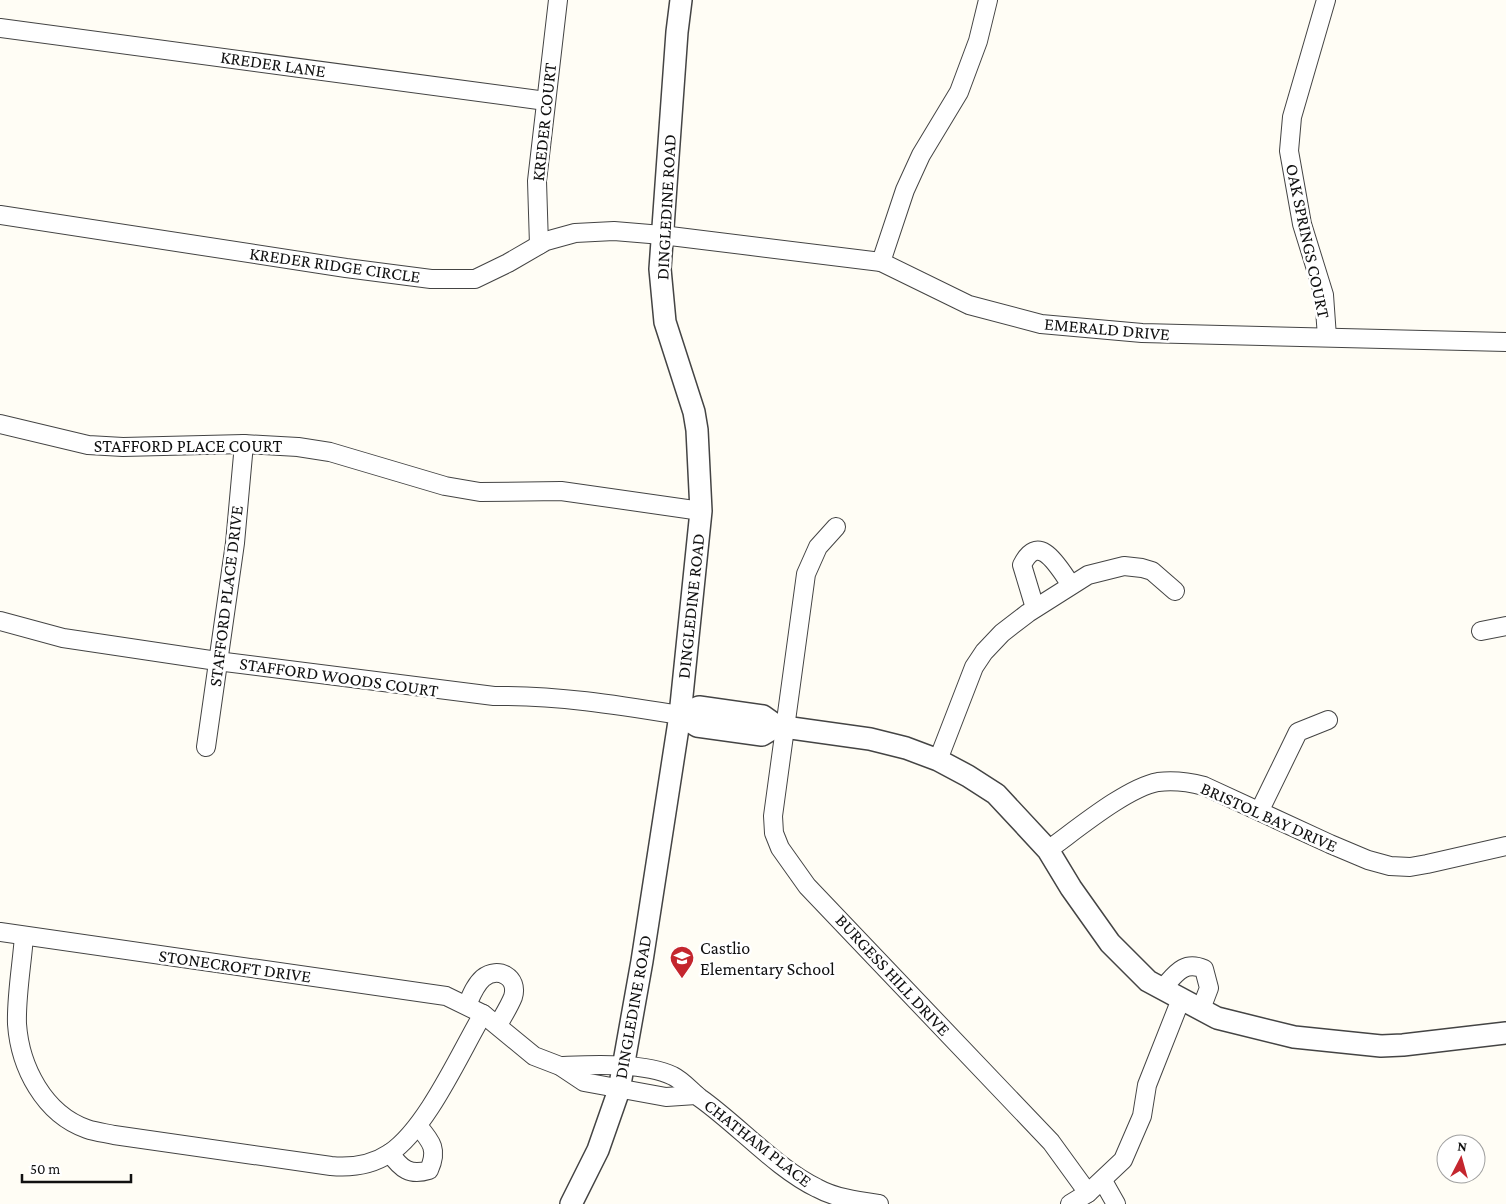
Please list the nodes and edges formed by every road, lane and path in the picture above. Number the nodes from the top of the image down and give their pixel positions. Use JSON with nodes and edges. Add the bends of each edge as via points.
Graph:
{"nodes":[{"id":1,"x":558,"y":0,"type":"edge"},
{"id":2,"x":682,"y":0,"type":"edge"},
{"id":3,"x":988,"y":0,"type":"edge"},
{"id":4,"x":1326,"y":0,"type":"edge"},
{"id":5,"x":0,"y":28,"type":"edge"},
{"id":6,"x":546,"y":101,"type":"junction"},
{"id":7,"x":0,"y":216,"type":"edge"},
{"id":8,"x":662,"y":234,"type":"junction"},
{"id":9,"x":539,"y":245,"type":"junction"},
{"id":10,"x":881,"y":262,"type":"junction"},
{"id":11,"x":1327,"y":337,"type":"junction"},
{"id":12,"x":1506,"y":342,"type":"edge"},
{"id":13,"x":0,"y":424,"type":"edge"},
{"id":14,"x":244,"y":444,"type":"junction"},
{"id":15,"x":701,"y":511,"type":"junction"},
{"id":16,"x":836,"y":526,"type":"dead end"},
{"id":17,"x":1072,"y":585,"type":"junction"},
{"id":18,"x":1175,"y":591,"type":"dead end"},
{"id":19,"x":1035,"y":608,"type":"junction"},
{"id":20,"x":0,"y":621,"type":"edge"},
{"id":21,"x":1506,"y":626,"type":"edge"},
{"id":22,"x":1481,"y":631,"type":"dead end"},
{"id":23,"x":217,"y":661,"type":"junction"},
{"id":24,"x":680,"y":715,"type":"junction"},
{"id":25,"x":1328,"y":720,"type":"dead end"},
{"id":26,"x":781,"y":727,"type":"junction"},
{"id":27,"x":206,"y":747,"type":"dead end"},
{"id":28,"x":938,"y":760,"type":"junction"},
{"id":29,"x":1260,"y":810,"type":"junction"},
{"id":30,"x":1506,"y":846,"type":"edge"},
{"id":31,"x":1048,"y":850,"type":"junction"},
{"id":32,"x":0,"y":932,"type":"edge"},
{"id":33,"x":24,"y":936,"type":"junction"},
{"id":34,"x":1162,"y":989,"type":"junction"},
{"id":35,"x":1181,"y":999,"type":"junction"},
{"id":36,"x":475,"y":1009,"type":"junction"},
{"id":37,"x":1201,"y":1010,"type":"junction"},
{"id":38,"x":498,"y":1025,"type":"junction"},
{"id":39,"x":1506,"y":1033,"type":"edge"},
{"id":40,"x":560,"y":1066,"type":"junction"},
{"id":41,"x":623,"y":1067,"type":"junction"},
{"id":42,"x":619,"y":1090,"type":"junction"},
{"id":43,"x":696,"y":1095,"type":"junction"},
{"id":44,"x":418,"y":1126,"type":"junction"},
{"id":45,"x":390,"y":1153,"type":"junction"},
{"id":46,"x":1103,"y":1181,"type":"junction"},
{"id":47,"x":1088,"y":1193,"type":"junction"},
{"id":48,"x":571,"y":1204,"type":"edge"},
{"id":49,"x":879,"y":1204,"type":"edge"},
{"id":50,"x":1070,"y":1204,"type":"edge"},
{"id":51,"x":1116,"y":1204,"type":"edge"}],
"edges":[{"from":1,"to":6,"type":"street","name":"KREDER COURT"},
{"from":2,"to":8,"type":"street","name":"DINGLEDINE ROAD"},
{"from":3,"to":10,"type":"street","via":[[978,41],[959,92],[921,155],[905,190]]},
{"from":4,"to":11,"type":"street","name":"OAK SPRINGS COURT","via":[[1292,117],[1289,151],[1302,224],[1324,295]]},
{"from":5,"to":6,"type":"street","name":"KREDER LANE"},
{"from":6,"to":9,"type":"street","name":"KREDER COURT","via":[[536,181]]},
{"from":7,"to":9,"type":"street","name":"KREDER RIDGE CIRCLE","via":[[431,279],[475,279]]},
{"from":8,"to":9,"type":"street","name":"KREDER RIDGE CIRCLE","via":[[576,233]]},
{"from":8,"to":10,"type":"street","name":"EMERALD DRIVE"},
{"from":8,"to":15,"type":"street","name":"DINGLEDINE ROAD","via":[[662,305],[694,412],[700,451]]},
{"from":10,"to":11,"type":"street","name":"EMERALD DRIVE","via":[[969,305],[1041,324],[1142,333]]},
{"from":11,"to":12,"type":"street","name":"EMERALD DRIVE"},
{"from":13,"to":14,"type":"street","name":"STAFFORD PLACE COURT","via":[[88,446]]},
{"from":14,"to":15,"type":"street","name":"STAFFORD PLACE COURT","via":[[330,452],[414,479],[480,492],[560,491]]},
{"from":14,"to":23,"type":"street","name":"STAFFORD PLACE DRIVE","via":[[235,543]]},
{"from":15,"to":24,"type":"street","name":"DINGLEDINE ROAD"},
{"from":16,"to":26,"type":"street","name":"BURGESS HILL DRIVE","via":[[818,547],[806,574]]},
{"from":17,"to":18,"type":"street","via":[[1088,575],[1124,566],[1152,572]]},
{"from":17,"to":19,"type":"street"},
{"from":17,"to":19,"type":"street","via":[[1053,559],[1041,551],[1027,554],[1022,565]]},
{"from":19,"to":28,"type":"street","via":[[1002,633],[974,667]]},
{"from":20,"to":23,"type":"street","name":"STAFFORD WOODS COURT","via":[[64,638]]},
{"from":21,"to":22,"type":"street"},
{"from":23,"to":24,"type":"street","name":"STAFFORD WOODS COURT","via":[[476,694],[586,700]]},
{"from":23,"to":27,"type":"street","name":"STAFFORD PLACE DRIVE"},
{"from":24,"to":26,"type":"street","via":[[697,726],[762,735]]},
{"from":24,"to":41,"type":"street","name":"DINGLEDINE ROAD"},
{"from":25,"to":29,"type":"street","via":[[1298,732]]},
{"from":26,"to":28,"type":"street","via":[[870,739]]},
{"from":26,"to":47,"type":"street","name":"BURGESS HILL DRIVE","via":[[773,816],[774,833],[780,848],[808,886],[1050,1142]]},
{"from":28,"to":31,"type":"street","via":[[996,794]]},
{"from":29,"to":30,"type":"street","name":"BRISTOL BAY DRIVE","via":[[1330,844],[1390,866],[1419,866]]},
{"from":29,"to":31,"type":"street","name":"BRISTOL BAY DRIVE","via":[[1204,786],[1184,781],[1158,782],[1133,790]]},
{"from":31,"to":34,"type":"street","via":[[1110,943],[1148,981]]},
{"from":32,"to":33,"type":"street","name":"STONECROFT DRIVE"},
{"from":33,"to":36,"type":"street","name":"STONECROFT DRIVE","via":[[446,996]]},
{"from":33,"to":45,"type":"street","via":[[17,1023],[24,1064],[45,1098],[64,1116],[86,1129],[114,1135],[331,1166],[350,1168]]},
{"from":34,"to":35,"type":"street"},
{"from":34,"to":37,"type":"street","via":[[1186,966],[1204,969],[1209,988]]},
{"from":35,"to":37,"type":"street"},
{"from":35,"to":46,"type":"street","via":[[1148,1085],[1134,1139],[1123,1160]]},
{"from":36,"to":38,"type":"street","name":"STONECROFT DRIVE"},
{"from":36,"to":38,"type":"street","via":[[474,989],[482,978],[495,972],[505,974],[513,987],[513,996]]},
{"from":36,"to":44,"type":"street"},
{"from":37,"to":39,"type":"street","via":[[1217,1018],[1294,1036],[1380,1046]]},
{"from":38,"to":40,"type":"street","name":"STONECROFT DRIVE","via":[[534,1056]]},
{"from":40,"to":41,"type":"street","name":"STONECROFT DRIVE"},
{"from":40,"to":42,"type":"street","name":"STONECROFT DRIVE","via":[[584,1082]]},
{"from":41,"to":42,"type":"street","name":"DINGLEDINE ROAD"},
{"from":41,"to":43,"type":"street","name":"CHATHAM PLACE","via":[[654,1070],[674,1077]]},
{"from":42,"to":43,"type":"street","name":"CHATHAM PLACE","via":[[666,1097]]},
{"from":42,"to":48,"type":"street","name":"DINGLEDINE ROAD","via":[[598,1150]]},
{"from":43,"to":49,"type":"street","name":"CHATHAM PLACE","via":[[816,1188],[837,1196]]},
{"from":44,"to":45,"type":"street"},
{"from":44,"to":45,"type":"street","via":[[434,1149],[429,1170],[419,1173],[403,1170]]},
{"from":46,"to":47,"type":"street"},
{"from":46,"to":51,"type":"street"},
{"from":47,"to":50,"type":"street"}]}
